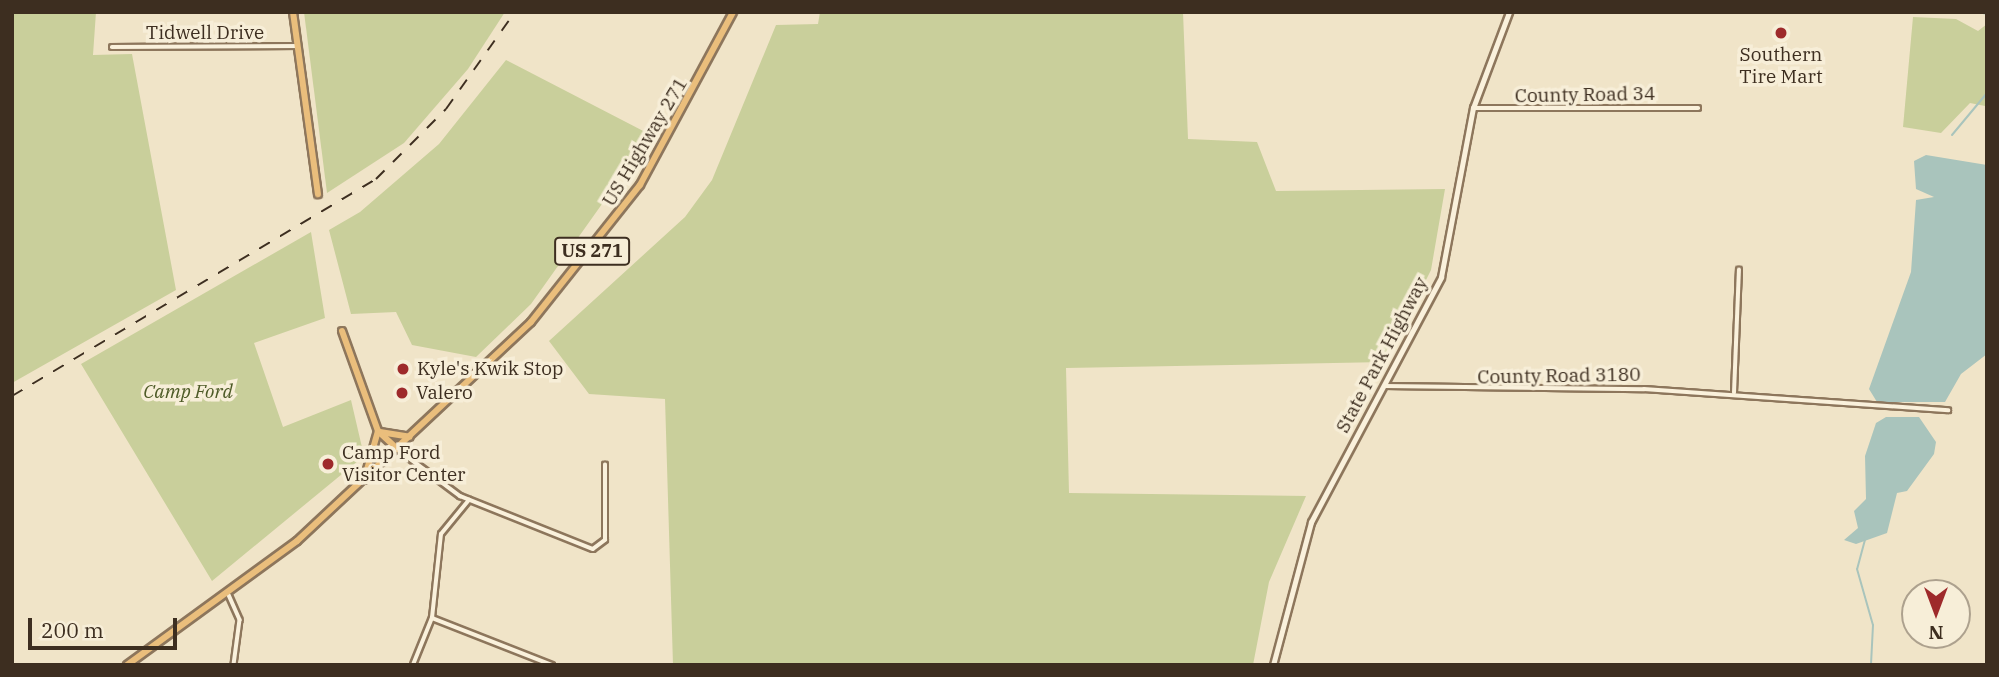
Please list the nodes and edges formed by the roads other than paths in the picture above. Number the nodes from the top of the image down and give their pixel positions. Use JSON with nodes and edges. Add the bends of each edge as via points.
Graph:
{"nodes":[{"id":1,"x":293,"y":12,"type":"edge"},
{"id":2,"x":733,"y":12,"type":"edge"},
{"id":3,"x":1509,"y":12,"type":"edge"},
{"id":4,"x":298,"y":46,"type":"junction"},
{"id":5,"x":112,"y":47,"type":"dead end"},
{"id":6,"x":1473,"y":108,"type":"junction"},
{"id":7,"x":1698,"y":108,"type":"dead end"},
{"id":8,"x":318,"y":194,"type":"dead end"},
{"id":9,"x":1739,"y":270,"type":"dead end"},
{"id":10,"x":342,"y":331,"type":"dead end"},
{"id":11,"x":1385,"y":386,"type":"junction"},
{"id":12,"x":1734,"y":393,"type":"junction"},
{"id":13,"x":1948,"y":410,"type":"dead end"},
{"id":14,"x":378,"y":432,"type":"junction"},
{"id":15,"x":412,"y":437,"type":"junction"},
{"id":16,"x":397,"y":449,"type":"junction"},
{"id":17,"x":604,"y":465,"type":"dead end"},
{"id":18,"x":363,"y":482,"type":"junction"},
{"id":19,"x":469,"y":500,"type":"junction"},
{"id":20,"x":229,"y":595,"type":"junction"},
{"id":21,"x":432,"y":618,"type":"junction"},
{"id":22,"x":127,"y":665,"type":"edge"},
{"id":23,"x":234,"y":665,"type":"edge"},
{"id":24,"x":412,"y":665,"type":"edge"},
{"id":25,"x":550,"y":665,"type":"edge"},
{"id":26,"x":1273,"y":665,"type":"edge"}],
"edges":[{"from":1,"to":4,"type":"highway"},
{"from":2,"to":15,"type":"highway","name":"US Highway 271","number":"US 271","via":[[677,126],[614,222],[531,322]]},
{"from":3,"to":6,"type":"main road","name":"State Park Highway"},
{"from":4,"to":5,"type":"street","name":"Tidwell Drive"},
{"from":4,"to":8,"type":"highway"},
{"from":6,"to":7,"type":"street","name":"County Road 34"},
{"from":6,"to":11,"type":"main road","name":"State Park Highway","via":[[1445,267]]},
{"from":9,"to":12,"type":"street"},
{"from":10,"to":14,"type":"highway"},
{"from":11,"to":12,"type":"street","name":"County Road 3180"},
{"from":11,"to":26,"type":"main road","name":"State Park Highway","via":[[1308,528]]},
{"from":12,"to":13,"type":"street","name":"County Road 3180"},
{"from":14,"to":15,"type":"highway"},
{"from":14,"to":16,"type":"highway"},
{"from":14,"to":18,"type":"highway"},
{"from":15,"to":16,"type":"highway","name":"US Highway 271","number":"US 271"},
{"from":16,"to":18,"type":"highway","name":"US Highway 271","number":"US 271"},
{"from":16,"to":19,"type":"street"},
{"from":17,"to":19,"type":"street","via":[[602,546],[593,549]]},
{"from":18,"to":20,"type":"highway","name":"US Highway 271","number":"US 271"},
{"from":19,"to":21,"type":"street","via":[[441,534]]},
{"from":20,"to":22,"type":"highway","name":"US Highway 271","number":"US 271"},
{"from":20,"to":23,"type":"street","via":[[240,620]]},
{"from":21,"to":24,"type":"street"},
{"from":21,"to":25,"type":"street"}]}
